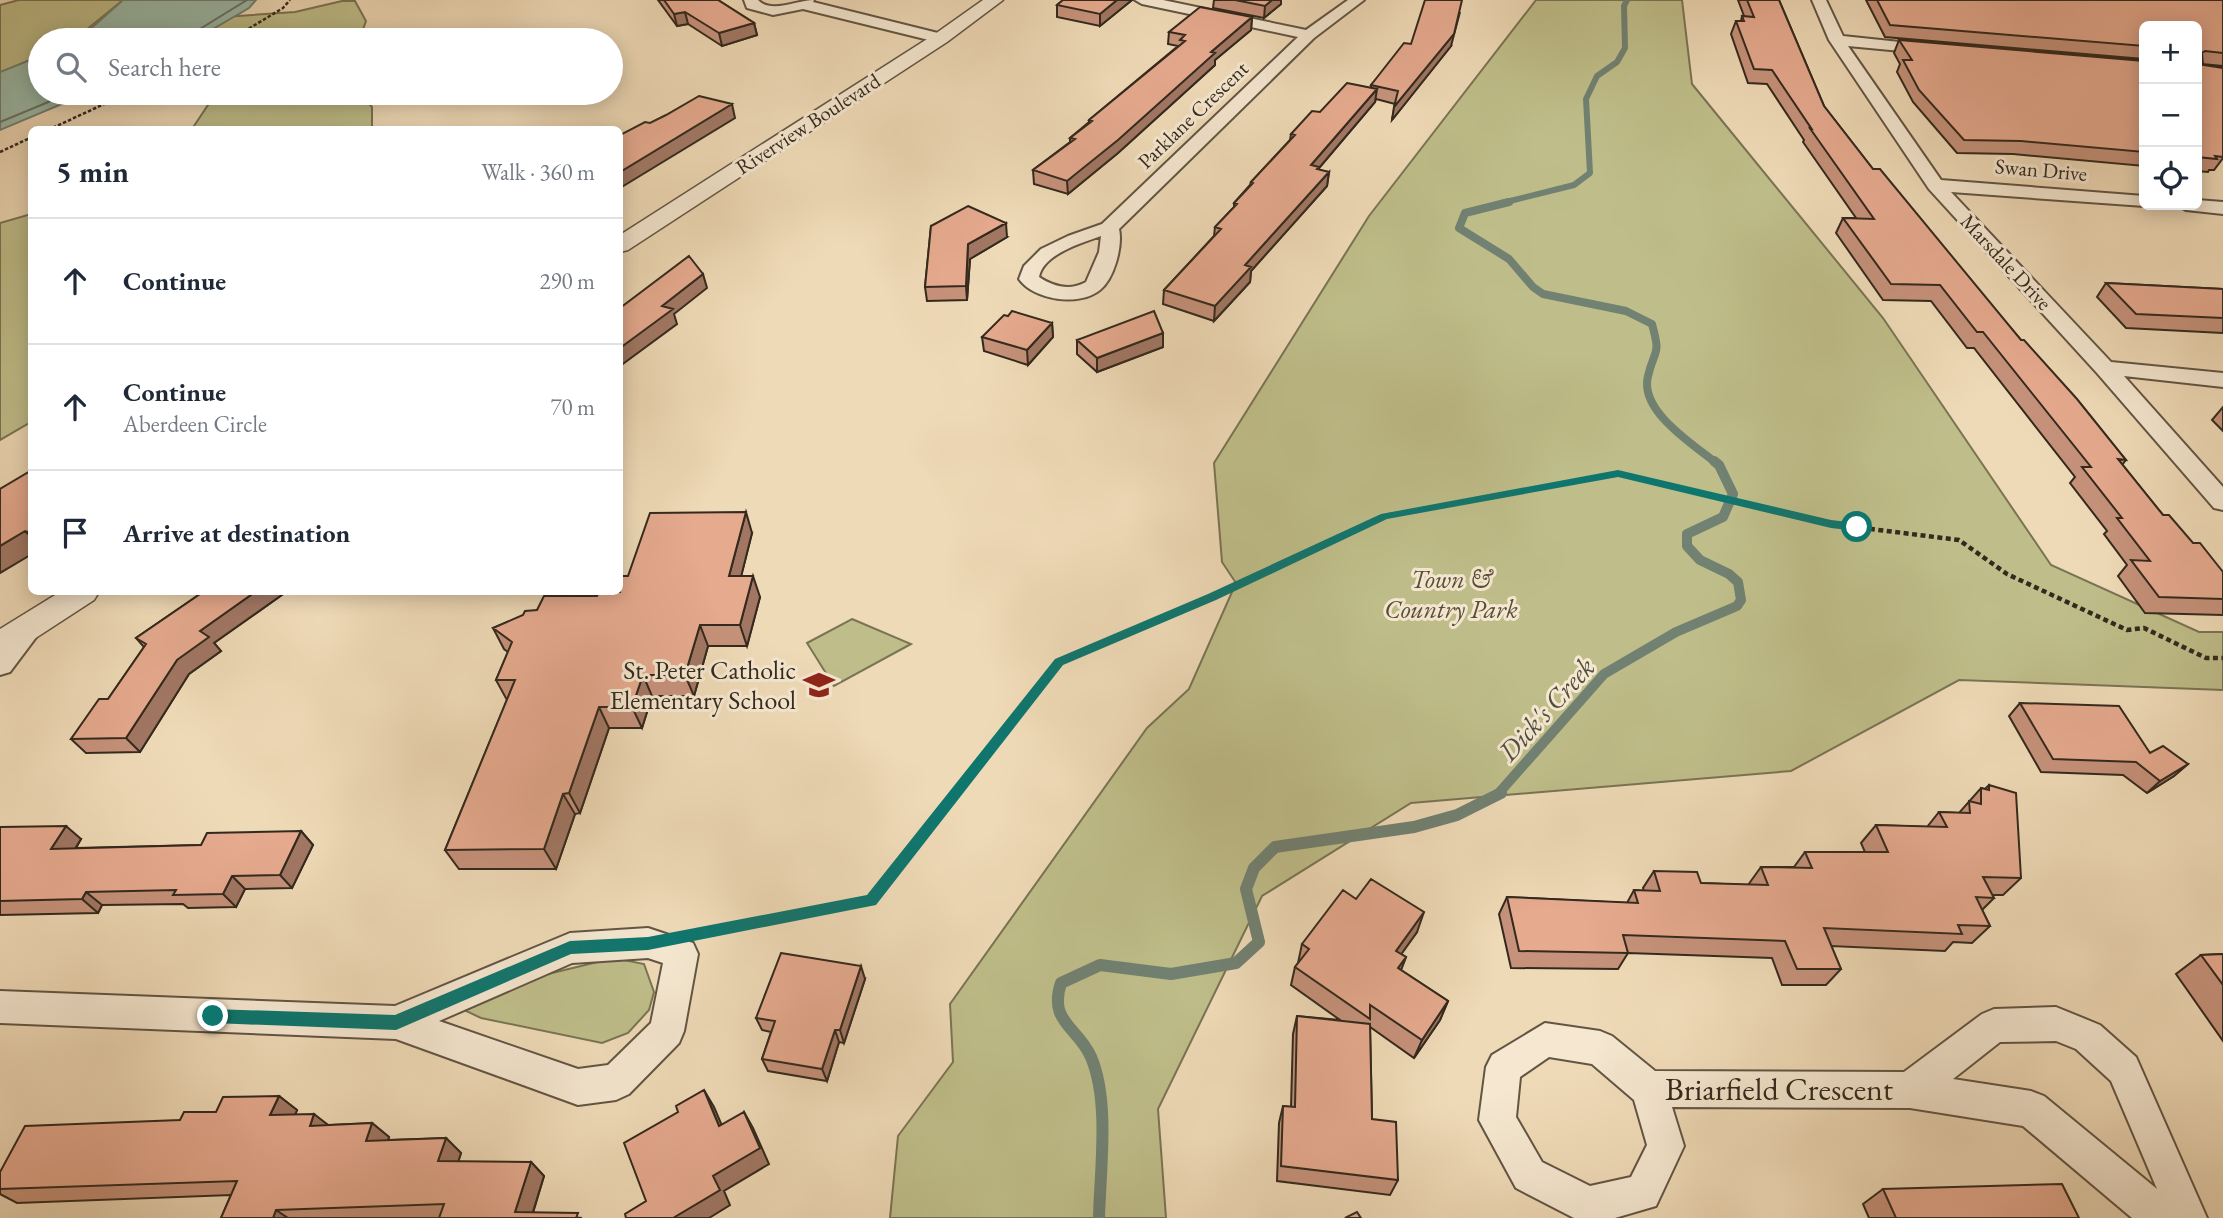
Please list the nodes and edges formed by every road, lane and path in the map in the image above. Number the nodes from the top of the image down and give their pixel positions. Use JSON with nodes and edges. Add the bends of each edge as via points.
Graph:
{"nodes":[{"id":1,"x":290,"y":0,"type":"edge"},
{"id":2,"x":751,"y":0,"type":"edge"},
{"id":3,"x":994,"y":0,"type":"edge"},
{"id":4,"x":1142,"y":0,"type":"edge"},
{"id":5,"x":1355,"y":0,"type":"edge"},
{"id":6,"x":1819,"y":0,"type":"edge"},
{"id":7,"x":804,"y":2,"type":"edge"},
{"id":8,"x":250,"y":28,"type":"edge"},
{"id":9,"x":1310,"y":35,"type":"junction"},
{"id":10,"x":941,"y":38,"type":"junction"},
{"id":11,"x":1837,"y":40,"type":"junction"},
{"id":12,"x":1944,"y":50,"type":"edge"},
{"id":13,"x":102,"y":105,"type":"edge"},
{"id":14,"x":57,"y":126,"type":"edge"},
{"id":15,"x":28,"y":139,"type":"edge"},
{"id":16,"x":0,"y":152,"type":"edge"},
{"id":17,"x":1935,"y":185,"type":"junction"},
{"id":18,"x":2139,"y":201,"type":"edge"},
{"id":19,"x":2202,"y":206,"type":"edge"},
{"id":20,"x":2223,"y":208,"type":"edge"},
{"id":21,"x":1109,"y":228,"type":"junction"},
{"id":22,"x":623,"y":243,"type":"edge"},
{"id":23,"x":2105,"y":368,"type":"junction"},
{"id":24,"x":2223,"y":380,"type":"edge"},
{"id":25,"x":2223,"y":502,"type":"edge"},
{"id":26,"x":78,"y":595,"type":"edge"},
{"id":27,"x":35,"y":622,"type":"junction"},
{"id":28,"x":0,"y":645,"type":"edge"},
{"id":29,"x":2223,"y":658,"type":"edge"},
{"id":30,"x":0,"y":665,"type":"edge"},
{"id":31,"x":701,"y":933,"type":"dead end"},
{"id":32,"x":0,"y":1007,"type":"edge"},
{"id":33,"x":396,"y":1023,"type":"junction"},
{"id":34,"x":1649,"y":1089,"type":"junction"},
{"id":35,"x":1910,"y":1090,"type":"junction"},
{"id":36,"x":2162,"y":1218,"type":"edge"},
{"id":37,"x":2188,"y":1218,"type":"edge"}],
"edges":[{"from":1,"to":8,"type":"path"},
{"from":2,"to":7,"type":"street","via":[[764,10],[784,10]]},
{"from":3,"to":10,"type":"street","name":"Riverview Boulevard"},
{"from":4,"to":9,"type":"street","name":"Parklane Crescent"},
{"from":5,"to":9,"type":"street","name":"Parklane Crescent"},
{"from":6,"to":11,"type":"street","name":"Marsdale Drive"},
{"from":7,"to":10,"type":"street"},
{"from":9,"to":21,"type":"street","name":"Parklane Crescent"},
{"from":10,"to":22,"type":"street","name":"Riverview Boulevard"},
{"from":11,"to":12,"type":"street"},
{"from":11,"to":17,"type":"street","name":"Marsdale Drive"},
{"from":13,"to":14,"type":"path"},
{"from":15,"to":16,"type":"path"},
{"from":17,"to":18,"type":"street","name":"Swan Drive"},
{"from":17,"to":23,"type":"street","name":"Marsdale Drive"},
{"from":19,"to":20,"type":"street"},
{"from":21,"to":21,"type":"street","name":"Parklane Crescent","via":[[1112,239],[1094,285],[1059,292],[1029,279],[1034,264],[1050,252]]},
{"from":23,"to":24,"type":"street"},
{"from":23,"to":25,"type":"street","name":"Marsdale Drive"},
{"from":26,"to":27,"type":"street"},
{"from":27,"to":28,"type":"street"},
{"from":27,"to":30,"type":"street"},
{"from":29,"to":31,"type":"path","via":[[2206,658],[2144,628],[2127,630],[2007,573],[1959,540],[1831,524],[1618,474],[1604,476],[1385,516],[1059,662],[872,900]]},
{"from":32,"to":33,"type":"street"},
{"from":33,"to":33,"type":"street","via":[[570,948],[648,943],[681,954],[667,1031],[616,1082],[578,1087]]},
{"from":34,"to":34,"type":"street","name":"Briarfield Crescent","via":[[1666,1146],[1643,1193],[1588,1205],[1529,1175],[1497,1120],[1504,1067],[1545,1040],[1600,1048]]},
{"from":34,"to":35,"type":"street","name":"Briarfield Crescent"},
{"from":35,"to":36,"type":"street","name":"Briarfield Crescent","via":[[2031,1109]]},
{"from":35,"to":37,"type":"street","name":"Briarfield Crescent","via":[[1994,1026],[2056,1024],[2088,1037],[2124,1069]]}]}
